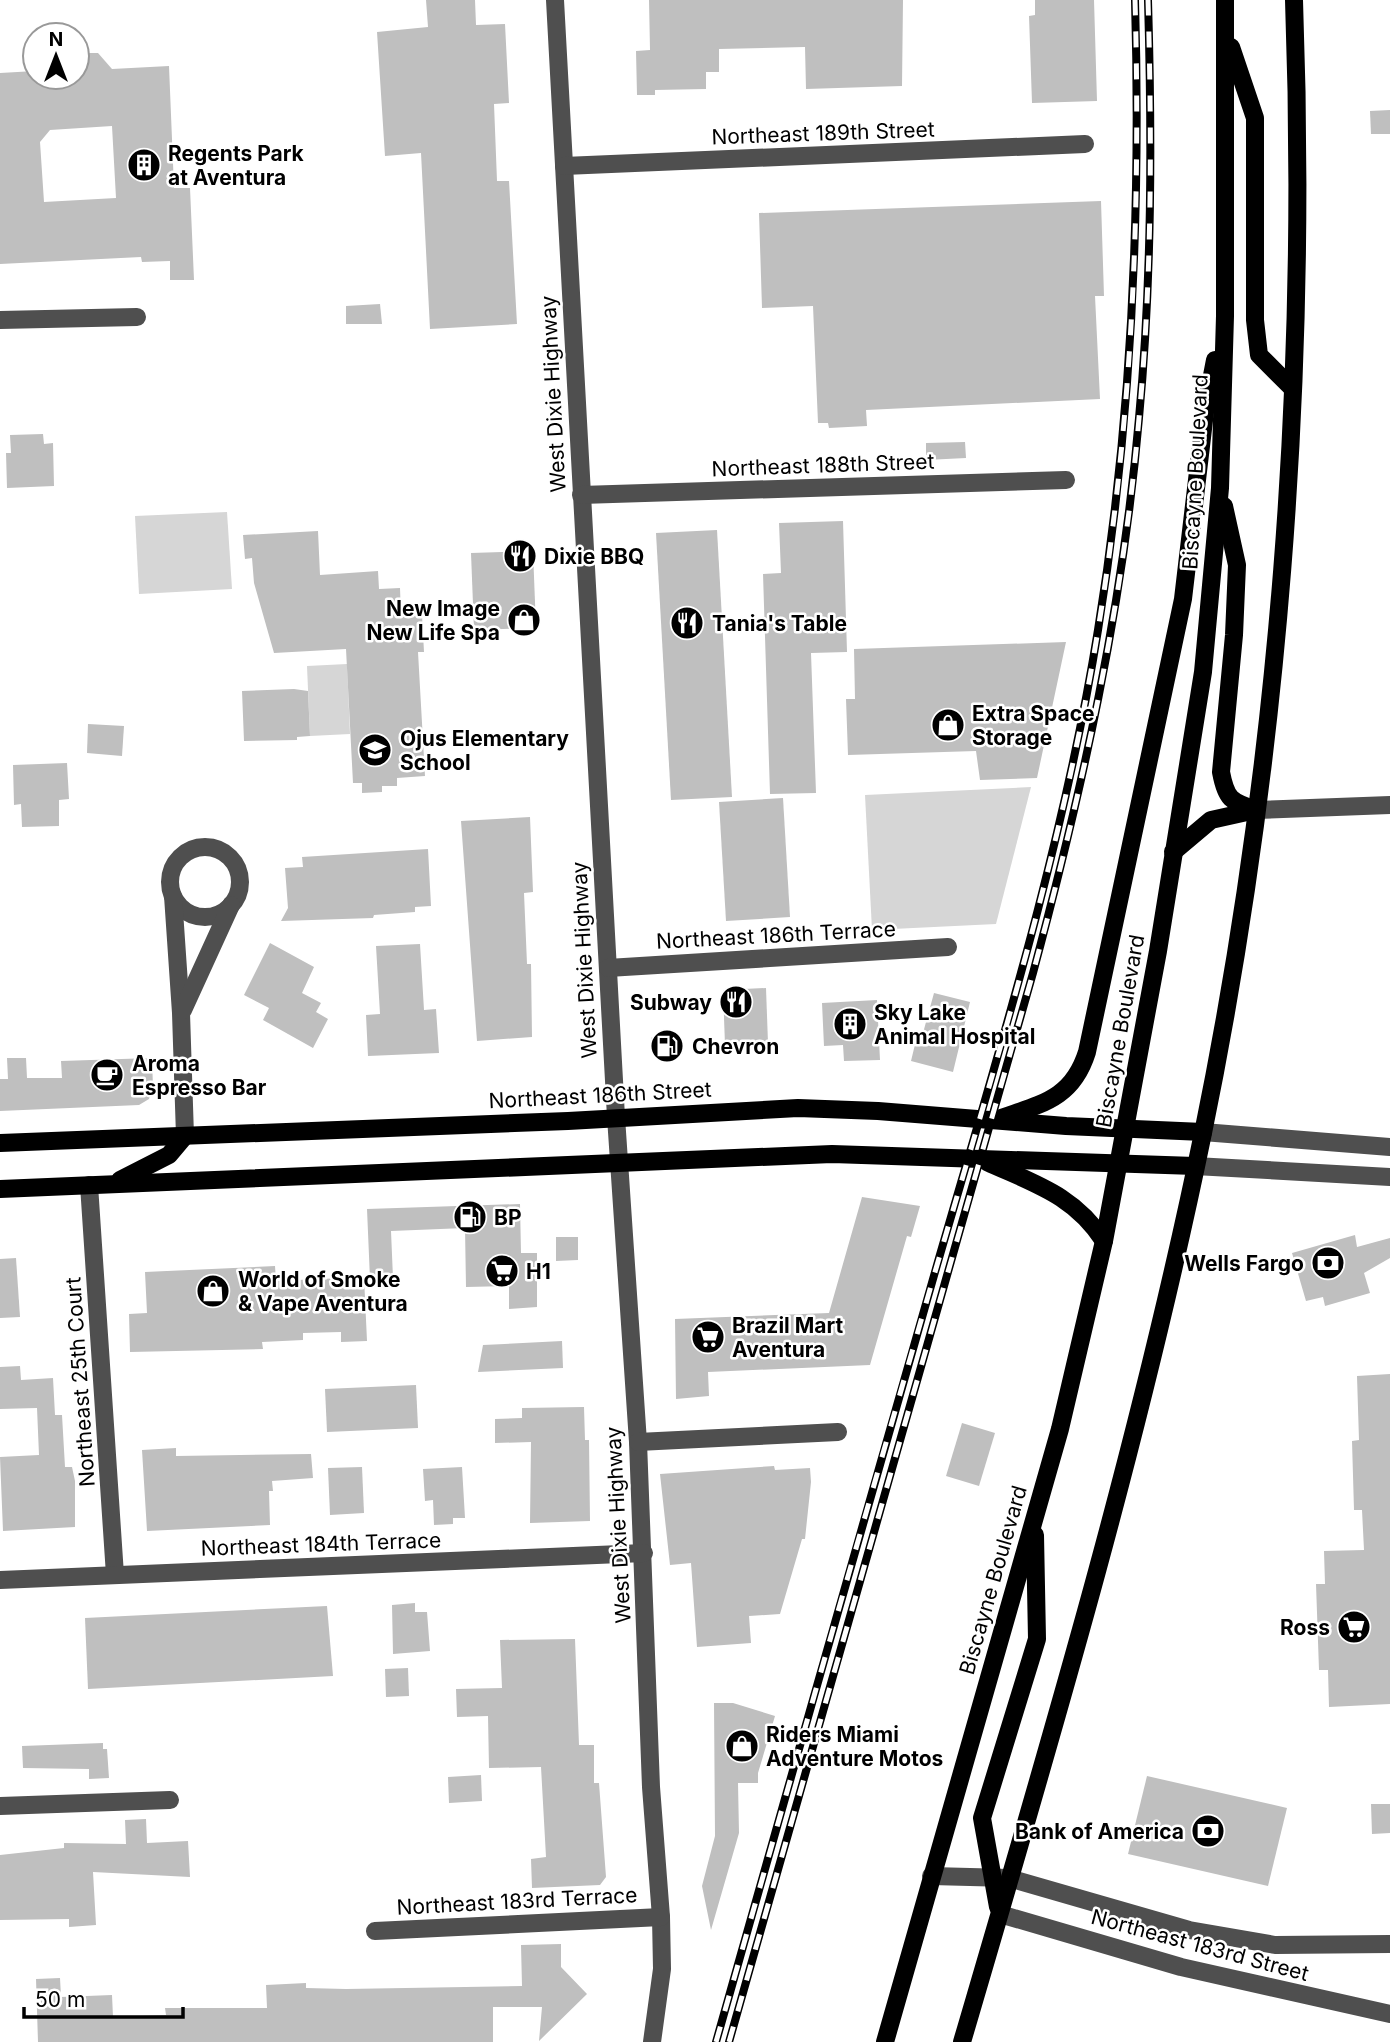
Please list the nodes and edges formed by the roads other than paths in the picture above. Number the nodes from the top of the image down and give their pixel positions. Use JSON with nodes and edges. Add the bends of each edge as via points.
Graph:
{"nodes":[{"id":1,"x":555,"y":0,"type":"edge"},
{"id":2,"x":1225,"y":0,"type":"edge"},
{"id":3,"x":1294,"y":0,"type":"edge"},
{"id":4,"x":1226,"y":34,"type":"junction"},
{"id":5,"x":1085,"y":144,"type":"dead end"},
{"id":6,"x":564,"y":166,"type":"junction"},
{"id":7,"x":1225,"y":316,"type":"junction"},
{"id":8,"x":136,"y":317,"type":"dead end"},
{"id":9,"x":0,"y":320,"type":"edge"},
{"id":10,"x":1292,"y":388,"type":"junction"},
{"id":11,"x":1066,"y":480,"type":"dead end"},
{"id":12,"x":1220,"y":488,"type":"junction"},
{"id":13,"x":580,"y":495,"type":"junction"},
{"id":14,"x":1390,"y":805,"type":"edge"},
{"id":15,"x":1256,"y":810,"type":"junction"},
{"id":16,"x":1173,"y":852,"type":"junction"},
{"id":17,"x":173,"y":896,"type":"junction"},
{"id":18,"x":232,"y":904,"type":"junction"},
{"id":19,"x":948,"y":947,"type":"dead end"},
{"id":20,"x":608,"y":968,"type":"junction"},
{"id":21,"x":181,"y":1013,"type":"junction"},
{"id":22,"x":616,"y":1117,"type":"junction"},
{"id":23,"x":992,"y":1121,"type":"junction"},
{"id":24,"x":1125,"y":1129,"type":"junction"},
{"id":25,"x":1203,"y":1132,"type":"junction"},
{"id":26,"x":185,"y":1136,"type":"junction"},
{"id":27,"x":0,"y":1143,"type":"edge"},
{"id":28,"x":1390,"y":1147,"type":"edge"},
{"id":29,"x":981,"y":1159,"type":"junction"},
{"id":30,"x":1119,"y":1161,"type":"junction"},
{"id":31,"x":620,"y":1163,"type":"junction"},
{"id":32,"x":1195,"y":1166,"type":"junction"},
{"id":33,"x":1390,"y":1177,"type":"edge"},
{"id":34,"x":113,"y":1184,"type":"junction"},
{"id":35,"x":89,"y":1185,"type":"junction"},
{"id":36,"x":0,"y":1189,"type":"edge"},
{"id":37,"x":1104,"y":1241,"type":"junction"},
{"id":38,"x":838,"y":1432,"type":"dead end"},
{"id":39,"x":638,"y":1442,"type":"junction"},
{"id":40,"x":1035,"y":1517,"type":"junction"},
{"id":41,"x":643,"y":1553,"type":"junction"},
{"id":42,"x":115,"y":1575,"type":"junction"},
{"id":43,"x":0,"y":1580,"type":"edge"},
{"id":44,"x":170,"y":1800,"type":"dead end"},
{"id":45,"x":0,"y":1806,"type":"edge"},
{"id":46,"x":931,"y":1876,"type":"junction"},
{"id":47,"x":1001,"y":1877,"type":"junction"},
{"id":48,"x":1000,"y":1914,"type":"junction"},
{"id":49,"x":661,"y":1917,"type":"junction"},
{"id":50,"x":375,"y":1931,"type":"dead end"},
{"id":51,"x":1390,"y":1944,"type":"edge"},
{"id":52,"x":1390,"y":2014,"type":"edge"},
{"id":53,"x":652,"y":2042,"type":"edge"},
{"id":54,"x":885,"y":2042,"type":"edge"},
{"id":55,"x":962,"y":2042,"type":"edge"}],
"edges":[{"from":1,"to":6,"type":"street","name":"West Dixie Highway"},
{"from":2,"to":4,"type":"main road","name":"Biscayne Boulevard"},
{"from":3,"to":10,"type":"main road"},
{"from":4,"to":7,"type":"main road","name":"Biscayne Boulevard"},
{"from":4,"to":10,"type":"main road","via":[[1255,118],[1259,355]]},
{"from":5,"to":6,"type":"street","name":"Northeast 189th Street"},
{"from":6,"to":13,"type":"street","name":"West Dixie Highway"},
{"from":7,"to":12,"type":"main road","name":"Biscayne Boulevard"},
{"from":7,"to":23,"type":"main road","via":[[1205,412],[1183,599],[1087,1052],[1079,1074],[1059,1095]]},
{"from":8,"to":9,"type":"street"},
{"from":10,"to":15,"type":"main road","via":[[1279,596]]},
{"from":11,"to":13,"type":"street","name":"Northeast 188th Street"},
{"from":12,"to":15,"type":"main road","via":[[1237,565],[1221,772],[1234,803]]},
{"from":12,"to":16,"type":"main road","name":"Biscayne Boulevard","via":[[1203,672]]},
{"from":13,"to":20,"type":"street","name":"West Dixie Highway"},
{"from":14,"to":15,"type":"street"},
{"from":15,"to":16,"type":"main road","via":[[1211,820]]},
{"from":15,"to":25,"type":"main road"},
{"from":16,"to":24,"type":"main road","name":"Biscayne Boulevard"},
{"from":17,"to":18,"type":"street","via":[[180,906],[200,916],[212,916]]},
{"from":17,"to":18,"type":"street","via":[[171,875],[182,856],[202,847],[213,848],[232,860],[238,870],[238,894]]},
{"from":17,"to":21,"type":"street"},
{"from":18,"to":21,"type":"street"},
{"from":19,"to":20,"type":"street","name":"Northeast 186th Terrace"},
{"from":20,"to":22,"type":"street","name":"West Dixie Highway"},
{"from":21,"to":26,"type":"street"},
{"from":22,"to":23,"type":"main road","name":"Northeast 186th Street","via":[[816,1108]]},
{"from":22,"to":26,"type":"main road","name":"Northeast 186th Street"},
{"from":22,"to":31,"type":"street","name":"West Dixie Highway"},
{"from":23,"to":24,"type":"main road","name":"Northeast 186th Street"},
{"from":24,"to":25,"type":"main road","name":"Northeast 186th Street"},
{"from":24,"to":30,"type":"main road","name":"Biscayne Boulevard"},
{"from":25,"to":28,"type":"street"},
{"from":25,"to":32,"type":"main road"},
{"from":26,"to":27,"type":"main road","name":"Northeast 186th Street"},
{"from":26,"to":34,"type":"main road","via":[[169,1155]]},
{"from":29,"to":30,"type":"main road"},
{"from":29,"to":31,"type":"main road","via":[[832,1154]]},
{"from":29,"to":37,"type":"main road","via":[[1069,1200]]},
{"from":30,"to":32,"type":"main road"},
{"from":30,"to":37,"type":"main road","name":"Biscayne Boulevard"},
{"from":31,"to":34,"type":"main road"},
{"from":31,"to":39,"type":"street","name":"West Dixie Highway"},
{"from":32,"to":33,"type":"street"},
{"from":32,"to":47,"type":"main road","via":[[1109,1524]]},
{"from":34,"to":35,"type":"main road"},
{"from":35,"to":36,"type":"main road"},
{"from":35,"to":42,"type":"street","name":"Northeast 25th Court"},
{"from":37,"to":40,"type":"main road","name":"Biscayne Boulevard"},
{"from":38,"to":39,"type":"street"},
{"from":39,"to":41,"type":"street","name":"West Dixie Highway"},
{"from":40,"to":46,"type":"main road","name":"Biscayne Boulevard"},
{"from":40,"to":47,"type":"main road","via":[[1037,1639],[982,1818]]},
{"from":41,"to":42,"type":"street","name":"Northeast 184th Terrace"},
{"from":41,"to":49,"type":"street","name":"West Dixie Highway","via":[[651,1787]]},
{"from":42,"to":43,"type":"street","name":"Northeast 184th Terrace"},
{"from":44,"to":45,"type":"street"},
{"from":46,"to":47,"type":"street","name":"Northeast 183rd Street"},
{"from":46,"to":54,"type":"main road","name":"Biscayne Boulevard"},
{"from":47,"to":48,"type":"main road"},
{"from":47,"to":51,"type":"street","name":"Northeast 183rd Street","via":[[1213,1934],[1275,1945]]},
{"from":48,"to":52,"type":"street","name":"Northeast 183rd Street","via":[[1181,1967]]},
{"from":48,"to":55,"type":"main road"},
{"from":49,"to":50,"type":"street","name":"Northeast 183rd Terrace"},
{"from":49,"to":53,"type":"street","name":"West Dixie Highway","via":[[662,1969]]}]}
